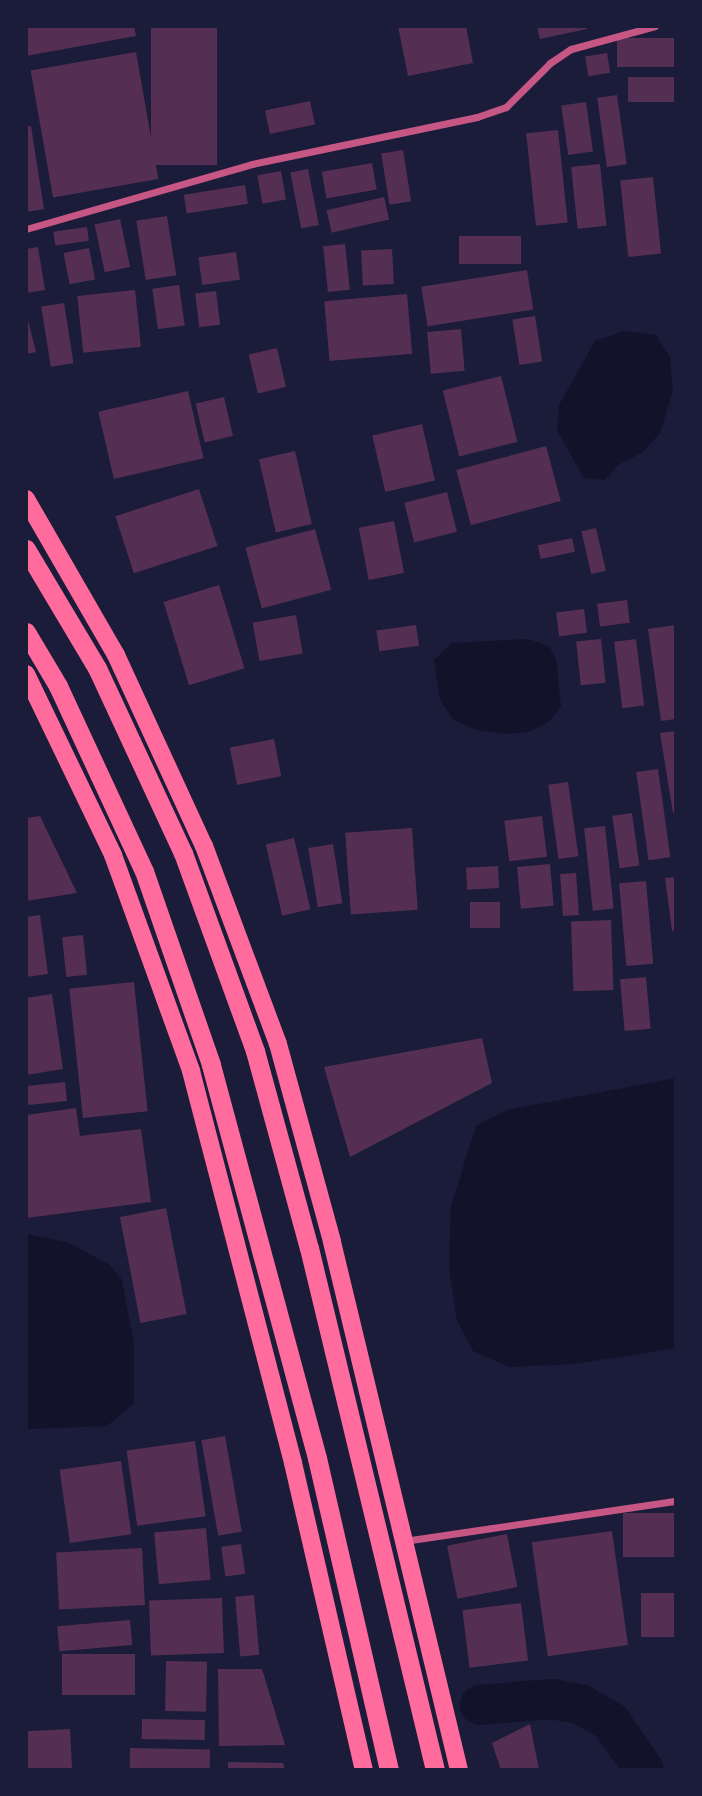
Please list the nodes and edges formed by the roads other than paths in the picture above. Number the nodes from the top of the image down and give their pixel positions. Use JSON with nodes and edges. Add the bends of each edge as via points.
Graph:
{"nodes":[{"id":1,"x":655,"y":26,"type":"edge"},
{"id":2,"x":26,"y":229,"type":"edge"},
{"id":3,"x":26,"y":499,"type":"edge"},
{"id":4,"x":26,"y":550,"type":"edge"},
{"id":5,"x":26,"y":632,"type":"edge"},
{"id":6,"x":26,"y":674,"type":"edge"},
{"id":7,"x":676,"y":1501,"type":"edge"},
{"id":8,"x":403,"y":1541,"type":"junction"},
{"id":9,"x":364,"y":1770,"type":"edge"},
{"id":10,"x":389,"y":1770,"type":"edge"},
{"id":11,"x":435,"y":1770,"type":"edge"},
{"id":12,"x":459,"y":1770,"type":"edge"}],
"edges":[{"from":1,"to":2,"type":"street","via":[[571,49],[550,63],[506,107],[477,117],[252,164]]},
{"from":3,"to":8,"type":"main road","via":[[117,654],[204,846],[278,1044],[332,1242]]},
{"from":4,"to":11,"type":"highway","via":[[97,667],[183,853],[256,1051],[309,1248]]},
{"from":5,"to":10,"type":"highway","via":[[58,686],[144,871],[211,1065],[314,1445]]},
{"from":6,"to":9,"type":"main road","via":[[113,855],[191,1071],[289,1450]]},
{"from":7,"to":8,"type":"street"},
{"from":8,"to":12,"type":"main road"}]}
